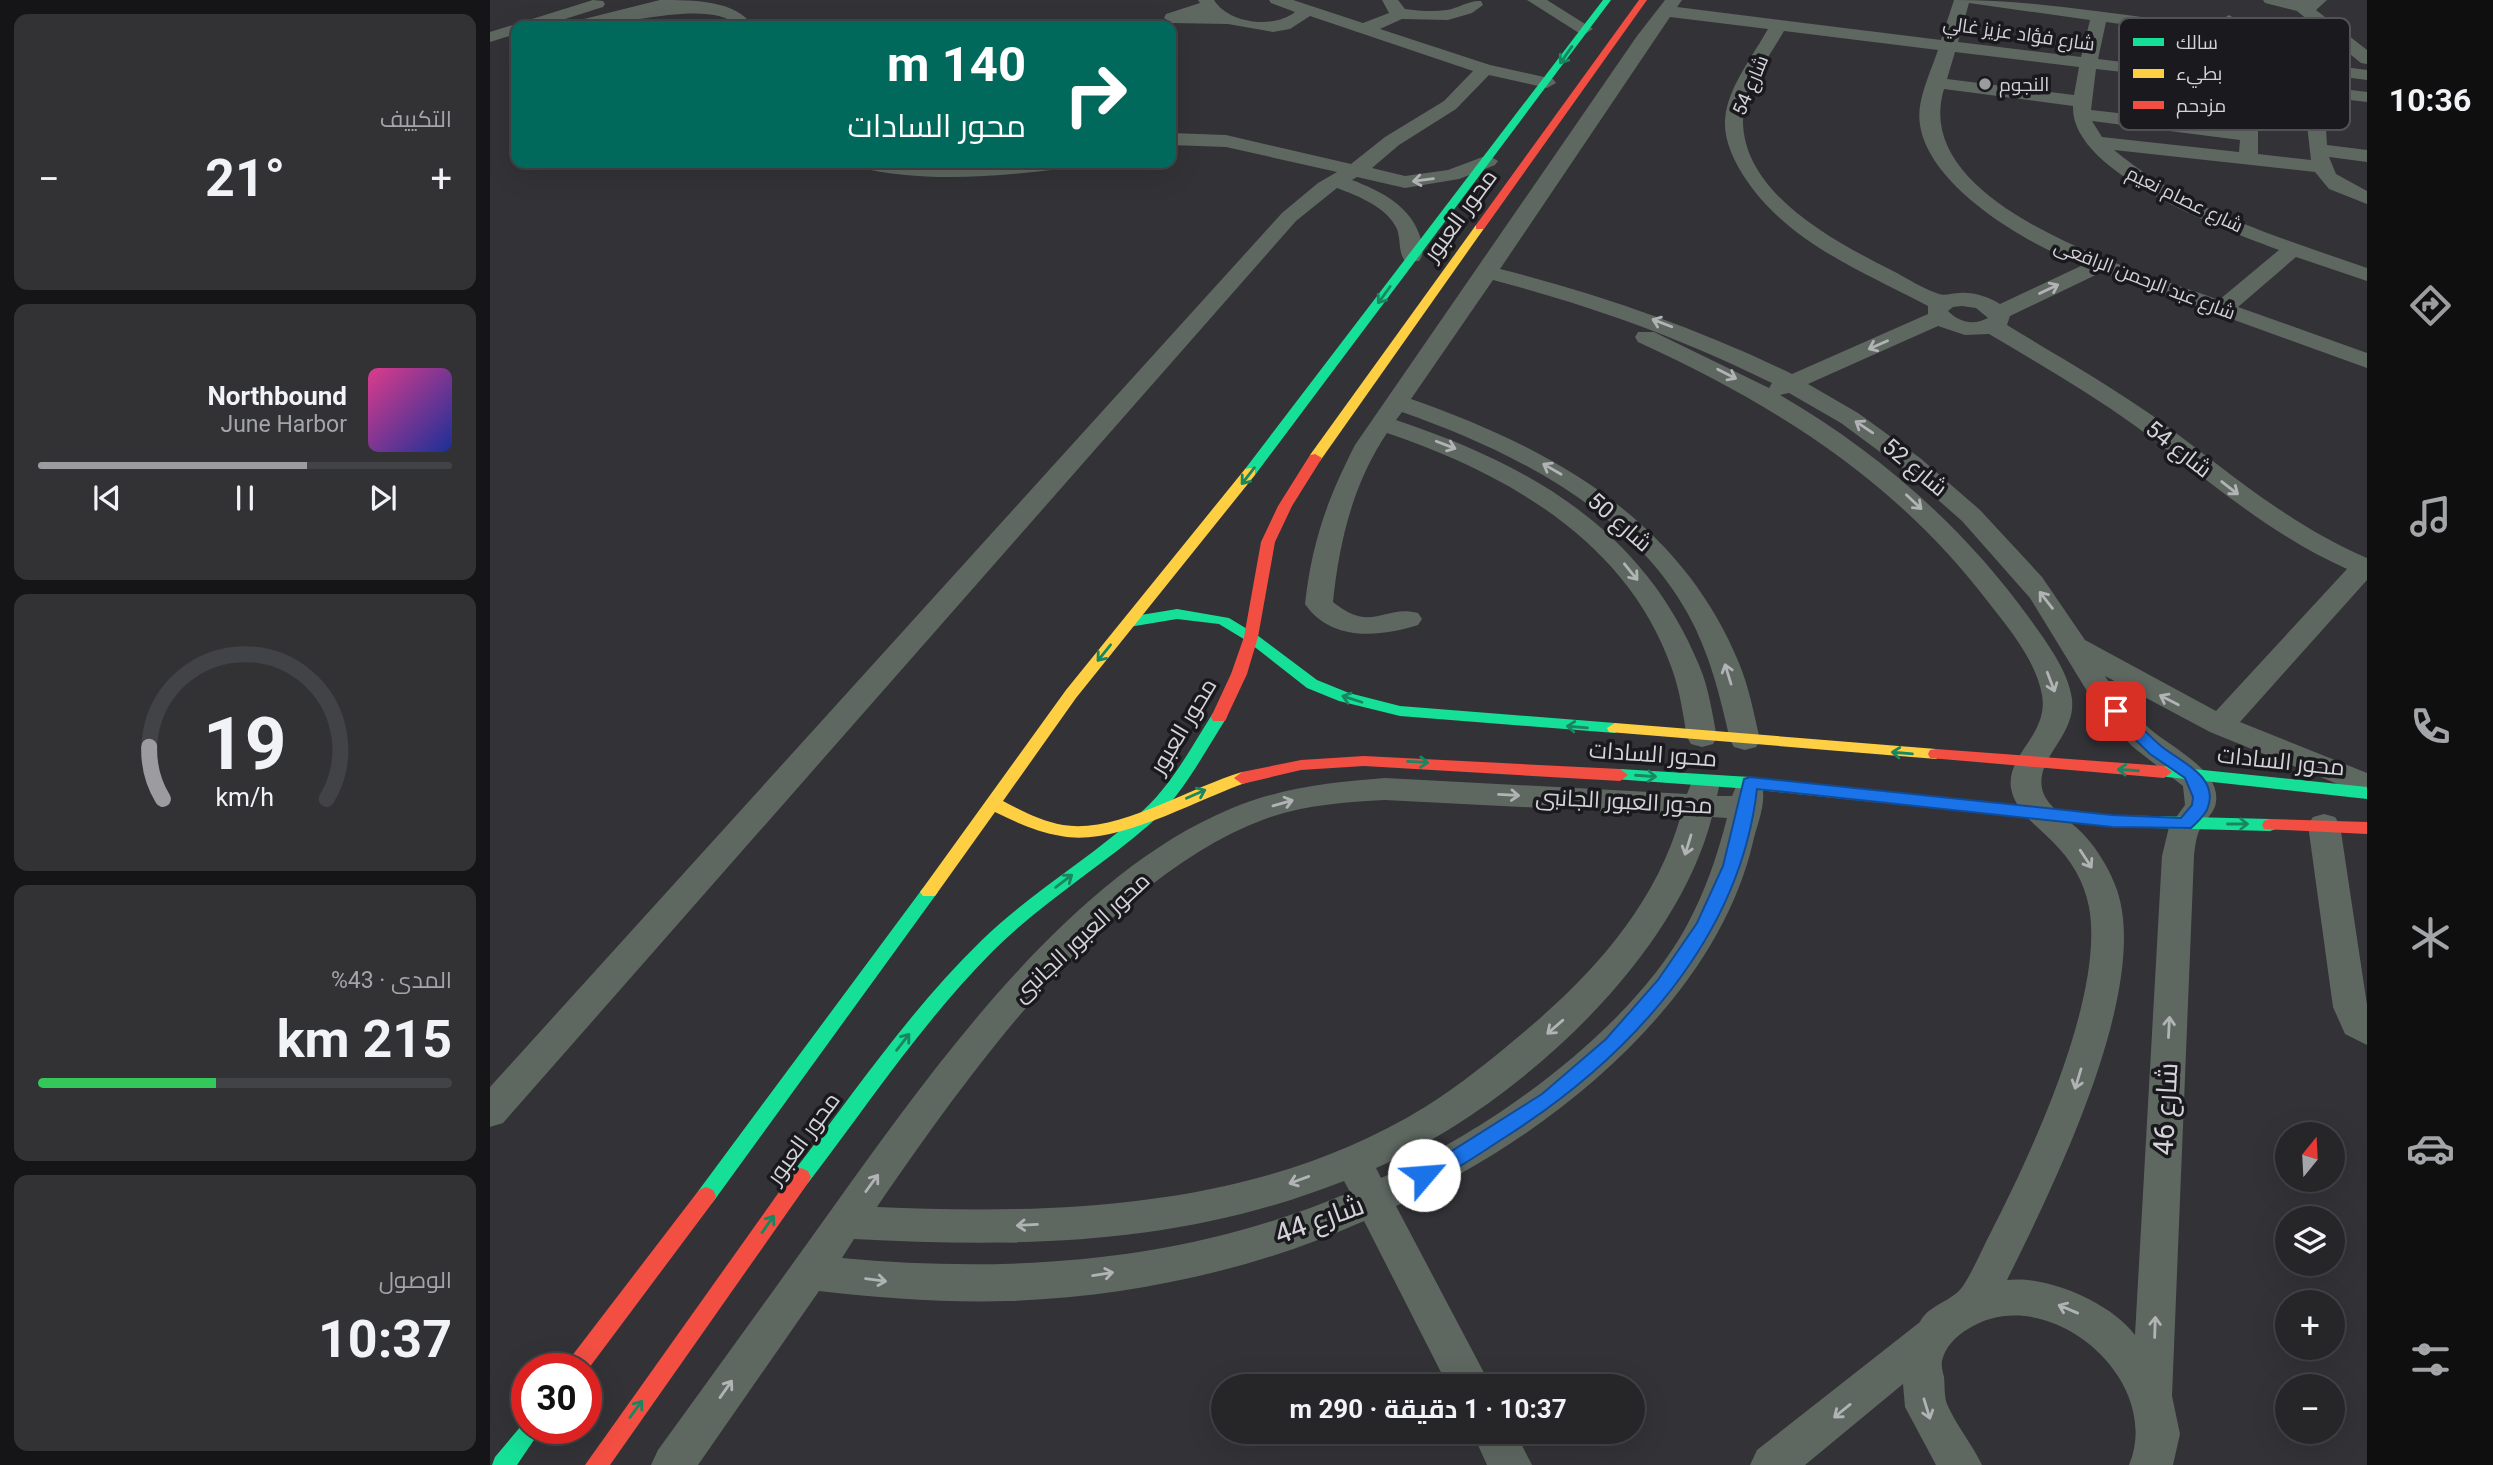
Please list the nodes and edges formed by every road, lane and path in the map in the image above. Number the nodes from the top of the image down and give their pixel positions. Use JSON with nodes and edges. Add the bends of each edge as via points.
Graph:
{"nodes":[{"id":1,"x":1277,"y":0,"type":"edge"},
{"id":2,"x":1535,"y":0,"type":"edge"},
{"id":3,"x":1607,"y":0,"type":"edge"},
{"id":4,"x":1643,"y":0,"type":"edge"},
{"id":5,"x":1975,"y":0,"type":"edge"},
{"id":6,"x":2271,"y":0,"type":"edge"},
{"id":7,"x":675,"y":1,"type":"edge"},
{"id":8,"x":1207,"y":3,"type":"edge"},
{"id":9,"x":2310,"y":3,"type":"edge"},
{"id":10,"x":611,"y":4,"type":"edge"},
{"id":11,"x":1475,"y":5,"type":"dead end"},
{"id":12,"x":1670,"y":5,"type":"edge"},
{"id":13,"x":1395,"y":7,"type":"edge"},
{"id":14,"x":1306,"y":12,"type":"junction"},
{"id":15,"x":1964,"y":12,"type":"edge"},
{"id":16,"x":2326,"y":18,"type":"edge"},
{"id":17,"x":1228,"y":19,"type":"junction"},
{"id":18,"x":545,"y":21,"type":"edge"},
{"id":19,"x":586,"y":21,"type":"edge"},
{"id":20,"x":743,"y":21,"type":"edge"},
{"id":21,"x":1778,"y":24,"type":"junction"},
{"id":22,"x":2119,"y":24,"type":"edge"},
{"id":23,"x":2092,"y":27,"type":"junction"},
{"id":24,"x":1364,"y":29,"type":"junction"},
{"id":25,"x":1585,"y":29,"type":"junction"},
{"id":26,"x":511,"y":31,"type":"edge"},
{"id":27,"x":490,"y":37,"type":"edge"},
{"id":28,"x":2350,"y":42,"type":"edge"},
{"id":29,"x":1948,"y":45,"type":"junction"},
{"id":30,"x":511,"y":46,"type":"edge"},
{"id":31,"x":490,"y":52,"type":"edge"},
{"id":32,"x":2367,"y":58,"type":"edge"},
{"id":33,"x":2090,"y":64,"type":"junction"},
{"id":34,"x":2119,"y":68,"type":"edge"},
{"id":35,"x":1485,"y":69,"type":"junction"},
{"id":36,"x":1547,"y":83,"type":"junction"},
{"id":37,"x":1937,"y":83,"type":"junction"},
{"id":38,"x":2083,"y":108,"type":"junction"},
{"id":39,"x":2119,"y":116,"type":"edge"},
{"id":40,"x":2204,"y":130,"type":"edge"},
{"id":41,"x":2249,"y":130,"type":"edge"},
{"id":42,"x":2317,"y":130,"type":"edge"},
{"id":43,"x":2249,"y":136,"type":"junction"},
{"id":44,"x":1176,"y":139,"type":"edge"},
{"id":45,"x":2093,"y":142,"type":"junction"},
{"id":46,"x":1176,"y":149,"type":"edge"},
{"id":47,"x":2367,"y":156,"type":"edge"},
{"id":48,"x":2250,"y":158,"type":"junction"},
{"id":49,"x":2320,"y":158,"type":"junction"},
{"id":50,"x":1488,"y":161,"type":"junction"},
{"id":51,"x":2171,"y":164,"type":"junction"},
{"id":52,"x":907,"y":168,"type":"edge"},
{"id":53,"x":980,"y":168,"type":"edge"},
{"id":54,"x":1345,"y":175,"type":"junction"},
{"id":55,"x":2367,"y":198,"type":"edge"},
{"id":56,"x":2190,"y":204,"type":"junction"},
{"id":57,"x":2293,"y":249,"type":"junction"},
{"id":58,"x":2077,"y":256,"type":"junction"},
{"id":59,"x":1412,"y":257,"type":"junction"},
{"id":60,"x":2100,"y":265,"type":"junction"},
{"id":61,"x":2367,"y":275,"type":"edge"},
{"id":62,"x":1484,"y":278,"type":"junction"},
{"id":63,"x":2222,"y":309,"type":"junction"},
{"id":64,"x":1956,"y":310,"type":"junction"},
{"id":65,"x":1997,"y":319,"type":"junction"},
{"id":66,"x":2367,"y":362,"type":"edge"},
{"id":67,"x":1793,"y":382,"type":"junction"},
{"id":68,"x":1765,"y":394,"type":"junction"},
{"id":69,"x":1815,"y":396,"type":"junction"},
{"id":70,"x":1789,"y":408,"type":"junction"},
{"id":71,"x":1388,"y":412,"type":"junction"},
{"id":72,"x":2366,"y":561,"type":"edge"},
{"id":73,"x":1408,"y":620,"type":"dead end"},
{"id":74,"x":1129,"y":622,"type":"junction"},
{"id":75,"x":1251,"y":637,"type":"junction"},
{"id":76,"x":2075,"y":645,"type":"junction"},
{"id":77,"x":2220,"y":725,"type":"junction"},
{"id":78,"x":1702,"y":737,"type":"junction"},
{"id":79,"x":1745,"y":740,"type":"junction"},
{"id":80,"x":2030,"y":763,"type":"junction"},
{"id":81,"x":2191,"y":774,"type":"junction"},
{"id":82,"x":2367,"y":785,"type":"edge"},
{"id":83,"x":1703,"y":792,"type":"junction"},
{"id":84,"x":2367,"y":793,"type":"edge"},
{"id":85,"x":1748,"y":795,"type":"junction"},
{"id":86,"x":994,"y":804,"type":"junction"},
{"id":87,"x":2038,"y":811,"type":"junction"},
{"id":88,"x":1146,"y":818,"type":"junction"},
{"id":89,"x":2185,"y":824,"type":"junction"},
{"id":90,"x":2324,"y":825,"type":"junction"},
{"id":91,"x":2367,"y":828,"type":"edge"},
{"id":92,"x":2357,"y":986,"type":"edge"},
{"id":93,"x":2362,"y":1027,"type":"edge"},
{"id":94,"x":490,"y":1112,"type":"edge"},
{"id":95,"x":1353,"y":1161,"type":"junction"},
{"id":96,"x":1374,"y":1199,"type":"junction"},
{"id":97,"x":844,"y":1222,"type":"junction"},
{"id":98,"x":808,"y":1272,"type":"junction"},
{"id":99,"x":1976,"y":1301,"type":"junction"},
{"id":100,"x":1931,"y":1336,"type":"junction"},
{"id":101,"x":587,"y":1353,"type":"edge"},
{"id":102,"x":1464,"y":1374,"type":"edge"},
{"id":103,"x":2152,"y":1395,"type":"junction"},
{"id":104,"x":519,"y":1444,"type":"edge"},
{"id":105,"x":1499,"y":1444,"type":"edge"},
{"id":106,"x":503,"y":1465,"type":"edge"},
{"id":107,"x":596,"y":1465,"type":"edge"},
{"id":108,"x":673,"y":1465,"type":"edge"},
{"id":109,"x":1510,"y":1465,"type":"edge"},
{"id":110,"x":1772,"y":1465,"type":"edge"},
{"id":111,"x":1960,"y":1465,"type":"edge"},
{"id":112,"x":2151,"y":1465,"type":"edge"}],
"edges":[{"from":1,"to":14,"type":"street"},
{"from":2,"to":25,"type":"street"},
{"from":3,"to":25,"type":"main road","name":"محور العبور"},
{"from":4,"to":75,"type":"main road","name":"محور العبور","via":[[1327,440],[1285,506],[1268,542]]},
{"from":5,"to":23,"type":"street"},
{"from":6,"to":9,"type":"street","via":[[2290,6]]},
{"from":7,"to":10,"type":"street"},
{"from":7,"to":20,"type":"street","via":[[727,7]]},
{"from":8,"to":17,"type":"street","via":[[1214,13]]},
{"from":8,"to":17,"type":"street","via":[[1172,18]]},
{"from":9,"to":16,"type":"street"},
{"from":10,"to":18,"type":"street"},
{"from":10,"to":19,"type":"street"},
{"from":11,"to":13,"type":"street","via":[[1459,14],[1436,17]]},
{"from":12,"to":21,"type":"street","name":"شارع فؤاد عزيز غالي","via":[[1755,16]]},
{"from":12,"to":62,"type":"street"},
{"from":13,"to":24,"type":"street"},
{"from":14,"to":17,"type":"street","via":[[1295,22],[1274,28]]},
{"from":14,"to":24,"type":"street"},
{"from":15,"to":29,"type":"street","name":"شارع عبد الرحمن الرافعى"},
{"from":21,"to":29,"type":"street","name":"شارع فؤاد عزيز غالي"},
{"from":21,"to":64,"type":"street","name":"شارع 54","via":[[1739,101],[1734,121],[1737,143],[1748,166],[1802,227]]},
{"from":22,"to":23,"type":"street"},
{"from":23,"to":33,"type":"street"},
{"from":24,"to":35,"type":"street"},
{"from":25,"to":36,"type":"main road","name":"محور العبور","one_way":true},
{"from":26,"to":27,"type":"street"},
{"from":28,"to":32,"type":"street"},
{"from":29,"to":33,"type":"street","name":"شارع فؤاد عزيز غالي"},
{"from":29,"to":37,"type":"street","name":"شارع عبد الرحمن الرافعى"},
{"from":30,"to":31,"type":"street"},
{"from":33,"to":34,"type":"street","name":"شارع فؤاد عزيز غالي"},
{"from":33,"to":38,"type":"street"},
{"from":35,"to":36,"type":"street"},
{"from":35,"to":54,"type":"street","via":[[1450,105]]},
{"from":36,"to":50,"type":"main road","name":"محور العبور"},
{"from":37,"to":38,"type":"street"},
{"from":37,"to":58,"type":"street","name":"شارع عبد الرحمن الرافعى","via":[[1929,107],[1932,135],[1947,164],[1975,194],[2015,224]]},
{"from":38,"to":39,"type":"street"},
{"from":38,"to":45,"type":"street","name":"شارع عصام نعيم","via":[[2082,121]]},
{"from":40,"to":43,"type":"street"},
{"from":41,"to":43,"type":"street"},
{"from":42,"to":49,"type":"street"},
{"from":43,"to":48,"type":"street"},
{"from":44,"to":54,"type":"street","via":[[1226,141]]},
{"from":45,"to":51,"type":"street"},
{"from":45,"to":56,"type":"street","name":"شارع عصام نعيم","via":[[2115,164]]},
{"from":46,"to":54,"type":"street","via":[[1232,153]]},
{"from":47,"to":49,"type":"street"},
{"from":48,"to":49,"type":"street"},
{"from":48,"to":51,"type":"street"},
{"from":49,"to":55,"type":"street","via":[[2328,178]]},
{"from":50,"to":54,"type":"street","one_way":true,"via":[[1452,175],[1414,182]]},
{"from":50,"to":59,"type":"main road","name":"محور العبور"},
{"from":51,"to":56,"type":"street"},
{"from":52,"to":53,"type":"street"},
{"from":54,"to":59,"type":"street","via":[[1398,214],[1413,242]]},
{"from":54,"to":94,"type":"street","via":[[1289,217]]},
{"from":56,"to":57,"type":"street","name":"شارع عصام نعيم"},
{"from":57,"to":61,"type":"street","name":"شارع عصام نعيم"},
{"from":57,"to":63,"type":"street"},
{"from":58,"to":60,"type":"street","name":"شارع عبد الرحمن الرافعى"},
{"from":58,"to":64,"type":"street"},
{"from":59,"to":74,"type":"main road","name":"محور العبور","one_way":true,"via":[[1283,432]]},
{"from":60,"to":63,"type":"street","name":"شارع عبد الرحمن الرافعى"},
{"from":65,"to":60,"type":"street","one_way":true},
{"from":67,"to":62,"type":"street","name":"شارع 52","one_way":true,"via":[[1642,315],[1553,287]]},
{"from":62,"to":68,"type":"street","name":"شارع 52","one_way":true,"via":[[1598,317]]},
{"from":62,"to":71,"type":"street"},
{"from":63,"to":66,"type":"street","name":"شارع عبد الرحمن الرافعى"},
{"from":64,"to":65,"type":"street","name":"شارع 54","via":[[1987,304]]},
{"from":64,"to":65,"type":"street","via":[[1981,329]]},
{"from":64,"to":67,"type":"street","one_way":true},
{"from":64,"to":69,"type":"street"},
{"from":65,"to":72,"type":"street","name":"شارع 54","via":[[2142,420],[2290,532]]},
{"from":67,"to":68,"type":"street"},
{"from":67,"to":69,"type":"street","name":"شارع 52"},
{"from":68,"to":70,"type":"street","name":"شارع 52"},
{"from":69,"to":70,"type":"street"},
{"from":76,"to":69,"type":"street","name":"شارع 52","one_way":true,"via":[[2027,576],[1970,515],[1877,435]]},
{"from":70,"to":80,"type":"street","name":"شارع 52","one_way":true,"via":[[1849,447],[1911,498],[1967,555],[2017,620],[2051,680],[2057,700],[2056,723],[2047,744]]},
{"from":71,"to":73,"type":"street","via":[[1354,469],[1334,520],[1320,604],[1332,617],[1367,628]]},
{"from":71,"to":78,"type":"street","name":"شارع 50","one_way":true,"via":[[1433,440],[1501,470],[1570,513],[1601,539],[1628,567],[1671,631],[1686,665]]},
{"from":79,"to":71,"type":"street","name":"شارع 50","one_way":true,"via":[[1724,662],[1707,624],[1685,589],[1630,526],[1561,474],[1523,452],[1461,424]]},
{"from":72,"to":77,"type":"street"},
{"from":74,"to":75,"type":"main road","name":"محور السادات","via":[[1155,615],[1202,615],[1233,625]]},
{"from":74,"to":86,"type":"main road","name":"محور العبور","one_way":true,"via":[[1071,694]]},
{"from":78,"to":75,"type":"main road","name":"محور السادات","one_way":true,"via":[[1400,711],[1353,700],[1311,683],[1277,662]]},
{"from":75,"to":88,"type":"main road","name":"محور العبور","via":[[1222,712],[1171,792]]},
{"from":77,"to":76,"type":"street","one_way":true},
{"from":76,"to":81,"type":"street","name":"شارع 52","via":[[2104,698],[2127,724]]},
{"from":77,"to":82,"type":"street"},
{"from":78,"to":79,"type":"main road","name":"محور السادات"},
{"from":80,"to":79,"type":"main road","name":"محور السادات","one_way":true},
{"from":81,"to":80,"type":"main road","name":"محور السادات","one_way":true},
{"from":80,"to":87,"type":"street","via":[[2025,786]]},
{"from":81,"to":84,"type":"main road","name":"محور السادات"},
{"from":81,"to":89,"type":"street","via":[[2202,797],[2195,816]]},
{"from":83,"to":85,"type":"street","name":"محور العبور الجانبى"},
{"from":88,"to":83,"type":"main road","name":"محور السادات","one_way":true,"via":[[1200,792],[1255,774],[1321,761],[1446,764]]},
{"from":83,"to":95,"type":"street","name":"شارع 44","one_way":true,"via":[[1684,858],[1663,900],[1601,983],[1560,1023],[1463,1101],[1423,1127]]},
{"from":97,"to":83,"type":"street","name":"محور العبور الجانبى","one_way":true,"via":[[934,1096],[1011,1003],[1121,895],[1198,837],[1241,816],[1336,792]]},
{"from":85,"to":87,"type":"main road"},
{"from":85,"to":96,"type":"street","name":"شارع 44","via":[[1732,866],[1705,926],[1665,985],[1613,1044],[1548,1100],[1449,1163]]},
{"from":86,"to":88,"type":"main road","name":"محور السادات","via":[[1016,820],[1068,831],[1113,829]]},
{"from":86,"to":101,"type":"main road","name":"محور العبور"},
{"from":87,"to":89,"type":"main road"},
{"from":87,"to":99,"type":"street","one_way":true,"via":[[2078,848],[2101,891],[2108,920],[2105,976],[2087,1051],[2053,1145]]},
{"from":107,"to":88,"type":"main road","name":"محور العبور","one_way":true,"via":[[816,1156],[943,992],[1035,903]]},
{"from":89,"to":90,"type":"main road","one_way":true},
{"from":103,"to":89,"type":"street","name":"شارع 46","one_way":true,"via":[[2177,873]]},
{"from":90,"to":91,"type":"main road"},
{"from":90,"to":92,"type":"street"},
{"from":92,"to":93,"type":"street","via":[[2352,1016]]},
{"from":95,"to":96,"type":"street"},
{"from":95,"to":97,"type":"street","name":"شارع 44","one_way":true,"via":[[1281,1187],[1198,1209],[1119,1219],[958,1228]]},
{"from":98,"to":96,"type":"street","name":"شارع 44","one_way":true,"via":[[894,1282],[1074,1279],[1164,1265],[1251,1244]]},
{"from":96,"to":102,"type":"street"},
{"from":97,"to":98,"type":"street","name":"محور العبور الجانبى"},
{"from":108,"to":98,"type":"street","name":"محور العبور الجانبى","one_way":true},
{"from":99,"to":100,"type":"street","via":[[1951,1315]]},
{"from":103,"to":99,"type":"street","one_way":true,"via":[[2124,1348],[2078,1313],[2025,1296]]},
{"from":100,"to":110,"type":"street","one_way":true},
{"from":100,"to":111,"type":"street","one_way":true,"via":[[1923,1359],[1927,1414]]},
{"from":103,"to":112,"type":"street","via":[[2158,1438]]},
{"from":104,"to":106,"type":"main road"},
{"from":105,"to":109,"type":"street"}]}
